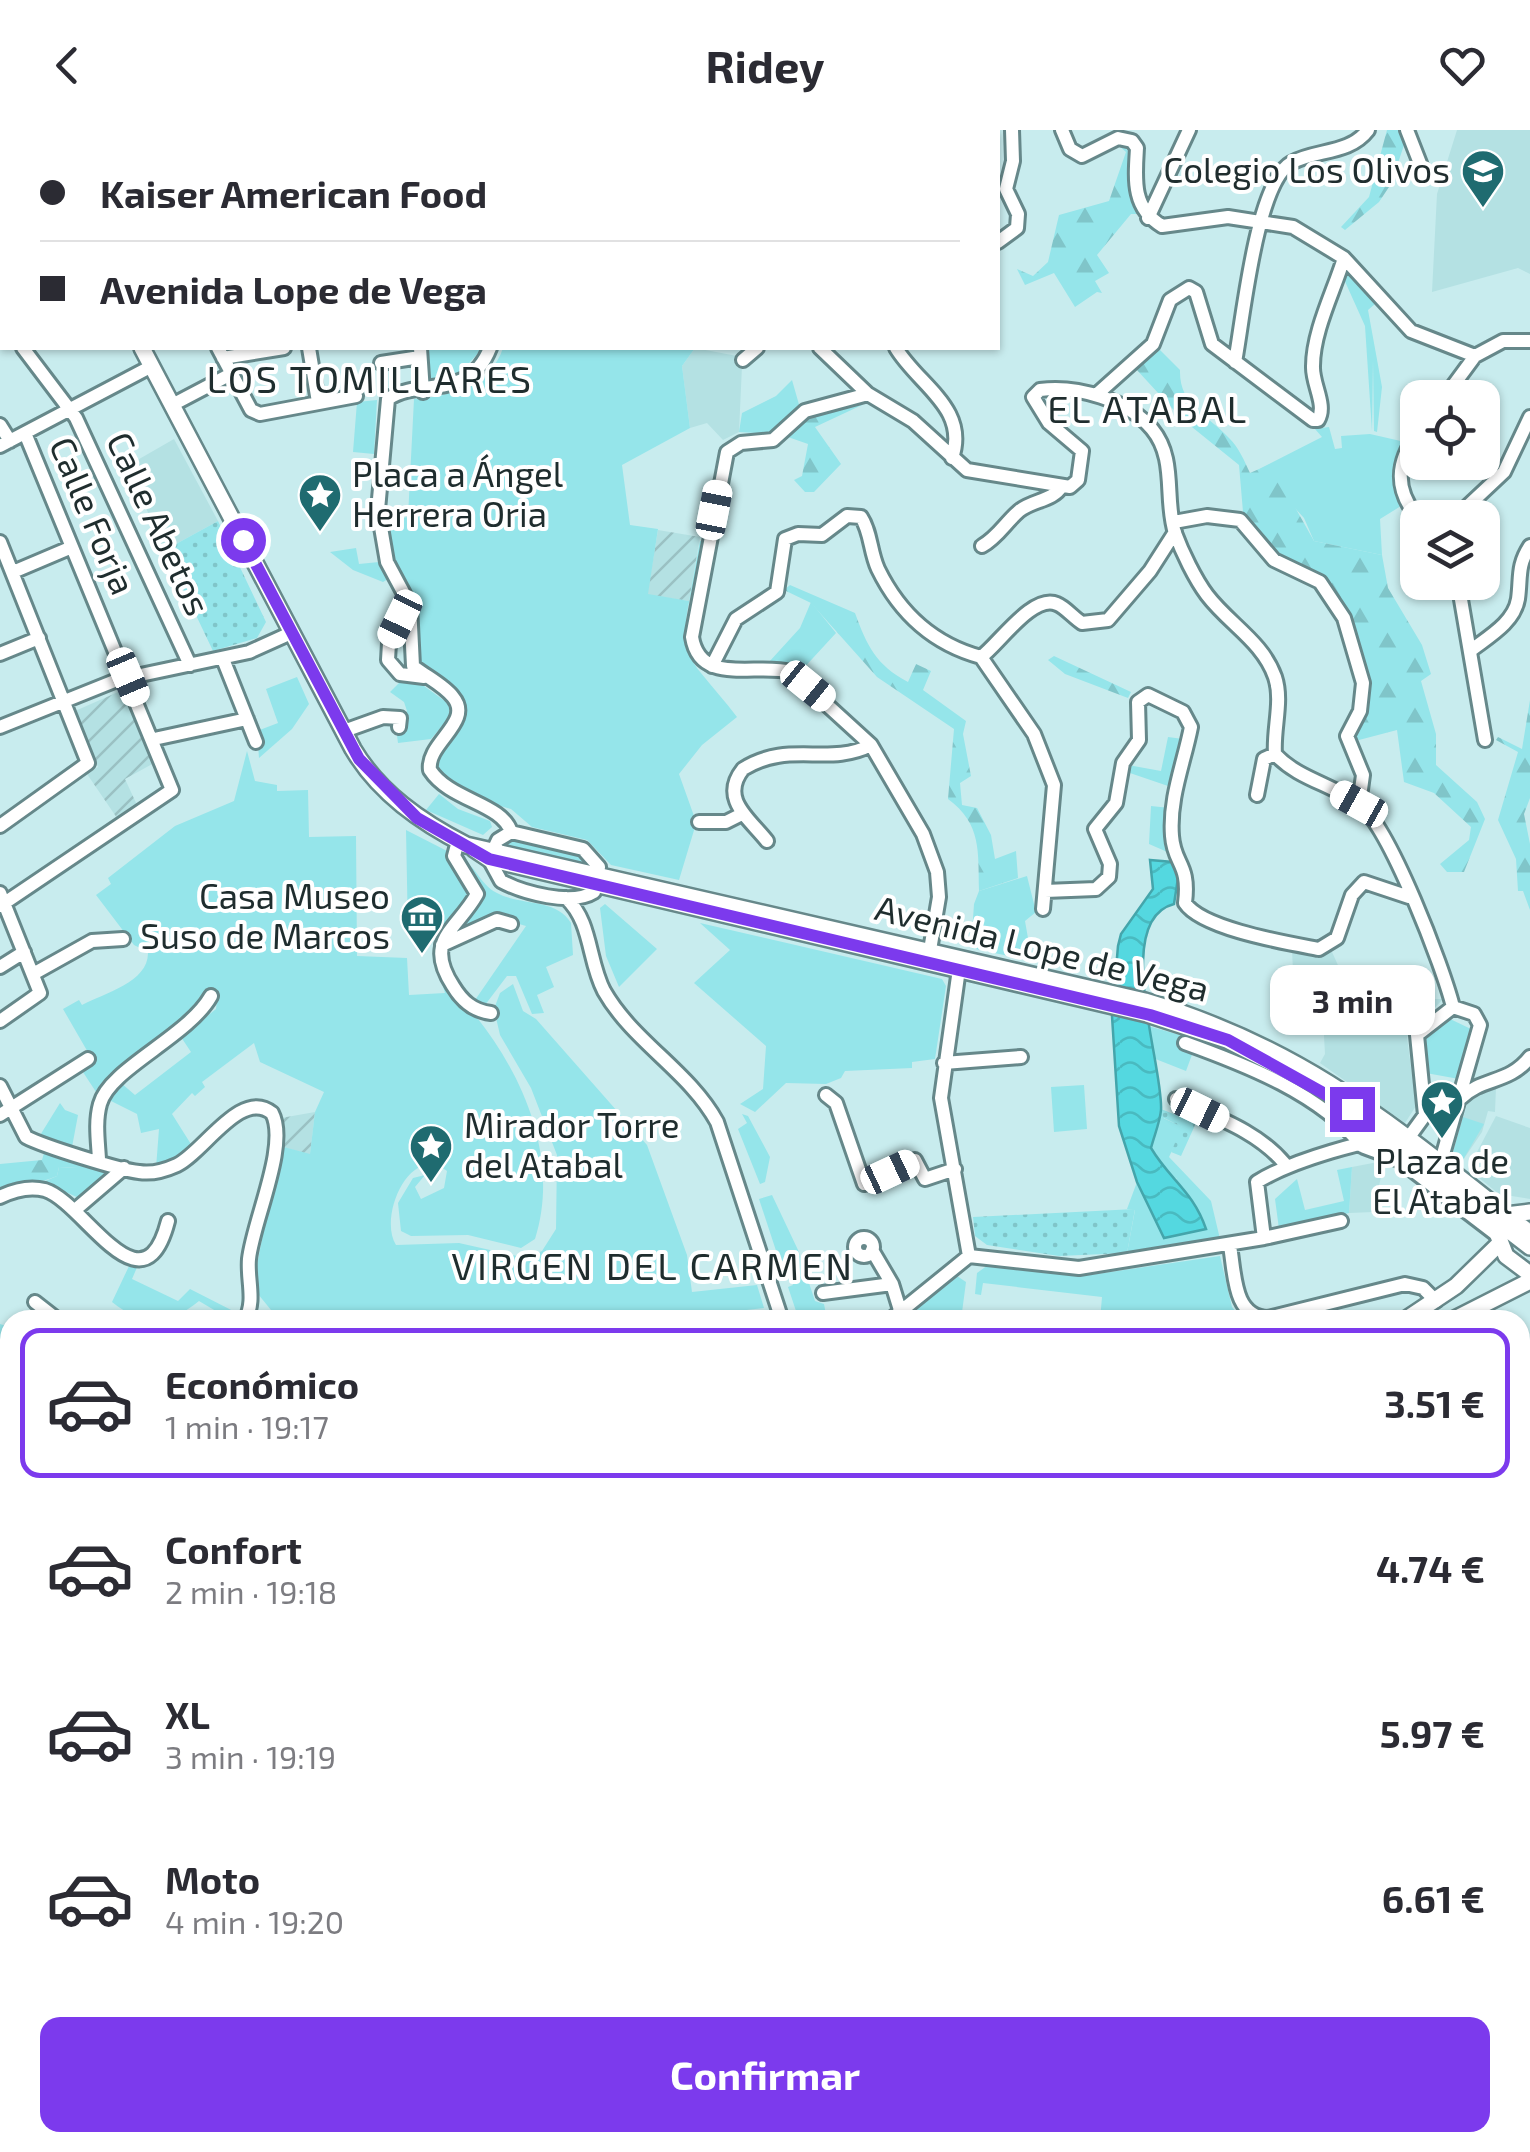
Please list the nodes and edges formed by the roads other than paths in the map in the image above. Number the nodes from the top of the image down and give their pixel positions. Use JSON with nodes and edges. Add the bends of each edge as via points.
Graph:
{"nodes":[{"id":1,"x":1012,"y":130,"type":"edge"},
{"id":2,"x":1062,"y":130,"type":"edge"},
{"id":3,"x":1188,"y":130,"type":"edge"},
{"id":4,"x":1368,"y":130,"type":"edge"},
{"id":5,"x":1407,"y":130,"type":"edge"},
{"id":6,"x":1123,"y":134,"type":"edge"},
{"id":7,"x":1422,"y":171,"type":"dead end"},
{"id":8,"x":1148,"y":218,"type":"junction"},
{"id":9,"x":1259,"y":220,"type":"junction"},
{"id":10,"x":1000,"y":241,"type":"edge"},
{"id":11,"x":1344,"y":258,"type":"junction"},
{"id":12,"x":1530,"y":340,"type":"edge"},
{"id":13,"x":24,"y":350,"type":"edge"},
{"id":14,"x":146,"y":350,"type":"edge"},
{"id":15,"x":259,"y":350,"type":"edge"},
{"id":16,"x":309,"y":350,"type":"edge"},
{"id":17,"x":488,"y":350,"type":"edge"},
{"id":18,"x":756,"y":350,"type":"edge"},
{"id":19,"x":822,"y":350,"type":"edge"},
{"id":20,"x":898,"y":350,"type":"edge"},
{"id":21,"x":420,"y":352,"type":"edge"},
{"id":22,"x":221,"y":353,"type":"edge"},
{"id":23,"x":1474,"y":356,"type":"junction"},
{"id":24,"x":743,"y":360,"type":"dead end"},
{"id":25,"x":1235,"y":362,"type":"junction"},
{"id":26,"x":381,"y":363,"type":"dead end"},
{"id":27,"x":152,"y":366,"type":"junction"},
{"id":28,"x":232,"y":374,"type":"junction"},
{"id":29,"x":848,"y":377,"type":"junction"},
{"id":30,"x":1457,"y":380,"type":"edge"},
{"id":31,"x":423,"y":392,"type":"junction"},
{"id":32,"x":868,"y":394,"type":"junction"},
{"id":33,"x":1096,"y":395,"type":"junction"},
{"id":34,"x":356,"y":396,"type":"dead end"},
{"id":35,"x":844,"y":398,"type":"junction"},
{"id":36,"x":318,"y":402,"type":"junction"},
{"id":37,"x":172,"y":405,"type":"junction"},
{"id":38,"x":68,"y":410,"type":"junction"},
{"id":39,"x":1530,"y":417,"type":"edge"},
{"id":40,"x":0,"y":425,"type":"edge"},
{"id":41,"x":25,"y":433,"type":"junction"},
{"id":42,"x":5,"y":444,"type":"edge"},
{"id":43,"x":952,"y":458,"type":"junction"},
{"id":44,"x":1400,"y":475,"type":"edge"},
{"id":45,"x":1026,"y":480,"type":"junction"},
{"id":46,"x":1062,"y":486,"type":"junction"},
{"id":47,"x":1404,"y":500,"type":"edge"},
{"id":48,"x":1474,"y":500,"type":"edge"},
{"id":49,"x":1021,"y":509,"type":"junction"},
{"id":50,"x":1174,"y":527,"type":"junction"},
{"id":51,"x":0,"y":542,"type":"edge"},
{"id":52,"x":72,"y":546,"type":"junction"},
{"id":53,"x":982,"y":546,"type":"dead end"},
{"id":54,"x":1530,"y":546,"type":"edge"},
{"id":55,"x":13,"y":572,"type":"junction"},
{"id":56,"x":404,"y":594,"type":"junction"},
{"id":57,"x":1461,"y":600,"type":"edge"},
{"id":58,"x":291,"y":632,"type":"junction"},
{"id":59,"x":39,"y":638,"type":"junction"},
{"id":60,"x":1470,"y":651,"type":"junction"},
{"id":61,"x":0,"y":654,"type":"edge"},
{"id":62,"x":982,"y":657,"type":"junction"},
{"id":63,"x":223,"y":659,"type":"junction"},
{"id":64,"x":190,"y":666,"type":"junction"},
{"id":65,"x":712,"y":666,"type":"junction"},
{"id":66,"x":128,"y":677,"type":"junction"},
{"id":67,"x":426,"y":677,"type":"junction"},
{"id":68,"x":65,"y":701,"type":"junction"},
{"id":69,"x":247,"y":719,"type":"junction"},
{"id":70,"x":399,"y":726,"type":"dead end"},
{"id":71,"x":0,"y":728,"type":"edge"},
{"id":72,"x":344,"y":731,"type":"junction"},
{"id":73,"x":154,"y":739,"type":"junction"},
{"id":74,"x":1484,"y":740,"type":"dead end"},
{"id":75,"x":256,"y":742,"type":"dead end"},
{"id":76,"x":871,"y":745,"type":"junction"},
{"id":77,"x":1274,"y":754,"type":"junction"},
{"id":78,"x":1257,"y":795,"type":"dead end"},
{"id":79,"x":1359,"y":804,"type":"junction"},
{"id":80,"x":742,"y":814,"type":"junction"},
{"id":81,"x":699,"y":822,"type":"dead end"},
{"id":82,"x":0,"y":826,"type":"edge"},
{"id":83,"x":511,"y":832,"type":"junction"},
{"id":84,"x":768,"y":842,"type":"dead end"},
{"id":85,"x":462,"y":843,"type":"junction"},
{"id":86,"x":490,"y":854,"type":"junction"},
{"id":87,"x":596,"y":885,"type":"junction"},
{"id":88,"x":1044,"y":891,"type":"junction"},
{"id":89,"x":1409,"y":897,"type":"junction"},
{"id":90,"x":566,"y":898,"type":"junction"},
{"id":91,"x":1,"y":901,"type":"edge"},
{"id":92,"x":1043,"y":908,"type":"dead end"},
{"id":93,"x":511,"y":924,"type":"dead end"},
{"id":94,"x":584,"y":924,"type":"junction"},
{"id":95,"x":123,"y":939,"type":"dead end"},
{"id":96,"x":442,"y":945,"type":"junction"},
{"id":97,"x":930,"y":950,"type":"junction"},
{"id":98,"x":24,"y":952,"type":"junction"},
{"id":99,"x":0,"y":967,"type":"edge"},
{"id":100,"x":959,"y":969,"type":"junction"},
{"id":101,"x":33,"y":974,"type":"junction"},
{"id":102,"x":211,"y":996,"type":"dead end"},
{"id":103,"x":1112,"y":999,"type":"junction"},
{"id":104,"x":1452,"y":1007,"type":"junction"},
{"id":105,"x":491,"y":1013,"type":"dead end"},
{"id":106,"x":0,"y":1021,"type":"edge"},
{"id":107,"x":1185,"y":1043,"type":"dead end"},
{"id":108,"x":1021,"y":1057,"type":"dead end"},
{"id":109,"x":1530,"y":1057,"type":"edge"},
{"id":110,"x":88,"y":1058,"type":"dead end"},
{"id":111,"x":944,"y":1063,"type":"junction"},
{"id":112,"x":1468,"y":1070,"type":"junction"},
{"id":113,"x":1486,"y":1084,"type":"junction"},
{"id":114,"x":0,"y":1086,"type":"edge"},
{"id":115,"x":826,"y":1095,"type":"dead end"},
{"id":116,"x":1176,"y":1098,"type":"dead end"},
{"id":117,"x":1459,"y":1100,"type":"junction"},
{"id":118,"x":5,"y":1111,"type":"edge"},
{"id":119,"x":1425,"y":1115,"type":"junction"},
{"id":120,"x":1451,"y":1123,"type":"junction"},
{"id":121,"x":1400,"y":1145,"type":"junction"},
{"id":122,"x":1362,"y":1146,"type":"junction"},
{"id":123,"x":99,"y":1159,"type":"junction"},
{"id":124,"x":1441,"y":1161,"type":"junction"},
{"id":125,"x":1286,"y":1164,"type":"junction"},
{"id":126,"x":124,"y":1168,"type":"junction"},
{"id":127,"x":955,"y":1170,"type":"junction"},
{"id":128,"x":0,"y":1197,"type":"edge"},
{"id":129,"x":75,"y":1210,"type":"junction"},
{"id":130,"x":1530,"y":1212,"type":"edge"},
{"id":131,"x":1342,"y":1221,"type":"dead end"},
{"id":132,"x":168,"y":1222,"type":"dead end"},
{"id":133,"x":1500,"y":1230,"type":"junction"},
{"id":134,"x":1530,"y":1233,"type":"edge"},
{"id":135,"x":1264,"y":1238,"type":"junction"},
{"id":136,"x":1230,"y":1246,"type":"junction"},
{"id":137,"x":1530,"y":1247,"type":"edge"},
{"id":138,"x":872,"y":1250,"type":"dead end"},
{"id":139,"x":969,"y":1256,"type":"junction"},
{"id":140,"x":1530,"y":1277,"type":"edge"},
{"id":141,"x":892,"y":1284,"type":"junction"},
{"id":142,"x":823,"y":1292,"type":"dead end"},
{"id":143,"x":912,"y":1298,"type":"junction"},
{"id":144,"x":1436,"y":1300,"type":"junction"},
{"id":145,"x":34,"y":1302,"type":"dead end"},
{"id":146,"x":45,"y":1310,"type":"edge"},
{"id":147,"x":251,"y":1310,"type":"edge"},
{"id":148,"x":779,"y":1310,"type":"edge"},
{"id":149,"x":895,"y":1310,"type":"edge"},
{"id":150,"x":900,"y":1310,"type":"edge"},
{"id":151,"x":1243,"y":1310,"type":"edge"},
{"id":152,"x":1300,"y":1310,"type":"edge"},
{"id":153,"x":1421,"y":1310,"type":"edge"},
{"id":154,"x":1473,"y":1310,"type":"edge"}],
"edges":[{"from":1,"to":10,"type":"street","via":[[1014,161],[1006,188],[1018,228]]},
{"from":2,"to":6,"type":"street","via":[[1070,149],[1082,156]]},
{"from":3,"to":8,"type":"street"},
{"from":4,"to":9,"type":"street","via":[[1352,144],[1286,166]]},
{"from":5,"to":7,"type":"street"},
{"from":6,"to":8,"type":"street","via":[[1137,148],[1136,190]]},
{"from":8,"to":9,"type":"street","via":[[1162,226],[1204,218]]},
{"from":9,"to":11,"type":"street","via":[[1292,227]]},
{"from":9,"to":25,"type":"street"},
{"from":11,"to":23,"type":"street","via":[[1411,331]]},
{"from":11,"to":25,"type":"street","via":[[1313,356],[1318,420]]},
{"from":12,"to":23,"type":"street","via":[[1503,342]]},
{"from":13,"to":38,"type":"street","name":"Calle Abetos"},
{"from":14,"to":27,"type":"main road","name":"Avenida Lope de Vega"},
{"from":15,"to":22,"type":"street"},
{"from":16,"to":36,"type":"street"},
{"from":17,"to":31,"type":"street","via":[[471,373]]},
{"from":18,"to":24,"type":"street"},
{"from":19,"to":29,"type":"street"},
{"from":20,"to":43,"type":"street","via":[[946,405],[956,425]]},
{"from":21,"to":26,"type":"street"},
{"from":21,"to":31,"type":"street"},
{"from":22,"to":28,"type":"street"},
{"from":23,"to":30,"type":"street"},
{"from":25,"to":33,"type":"street","via":[[1207,334],[1196,292],[1182,289],[1170,300],[1152,344]]},
{"from":27,"to":37,"type":"main road","name":"Avenida Lope de Vega"},
{"from":27,"to":38,"type":"street"},
{"from":28,"to":36,"type":"street","via":[[251,410],[260,414]]},
{"from":28,"to":37,"type":"street"},
{"from":29,"to":32,"type":"street"},
{"from":29,"to":35,"type":"street"},
{"from":31,"to":56,"type":"street","via":[[394,394],[384,406],[378,510],[387,562]]},
{"from":32,"to":35,"type":"street"},
{"from":32,"to":43,"type":"street"},
{"from":33,"to":46,"type":"street","via":[[1050,388],[1032,397],[1049,423],[1082,451],[1078,480]]},
{"from":33,"to":50,"type":"street","via":[[1131,411],[1161,442]]},
{"from":34,"to":36,"type":"street"},
{"from":35,"to":65,"type":"street","via":[[804,410],[773,440],[741,443],[727,452],[692,627],[694,647]]},
{"from":37,"to":58,"type":"main road","name":"Avenida Lope de Vega"},
{"from":38,"to":41,"type":"street"},
{"from":38,"to":64,"type":"street","name":"Calle Abetos"},
{"from":39,"to":48,"type":"street","via":[[1504,472]]},
{"from":40,"to":42,"type":"street"},
{"from":41,"to":42,"type":"street"},
{"from":41,"to":52,"type":"street","name":"Calle Forja"},
{"from":43,"to":45,"type":"street","via":[[967,470]]},
{"from":44,"to":47,"type":"street"},
{"from":45,"to":46,"type":"street"},
{"from":45,"to":49,"type":"street"},
{"from":46,"to":49,"type":"street"},
{"from":49,"to":53,"type":"street"},
{"from":50,"to":62,"type":"street","via":[[1150,571],[1108,620],[1082,623],[1057,604],[1042,604]]},
{"from":50,"to":77,"type":"street","via":[[1206,594],[1272,669],[1278,701]]},
{"from":50,"to":79,"type":"street","via":[[1207,516],[1240,520],[1274,560],[1331,594],[1354,642],[1363,684],[1360,712],[1347,736],[1364,775]]},
{"from":51,"to":55,"type":"street"},
{"from":52,"to":55,"type":"street"},
{"from":52,"to":66,"type":"street","name":"Calle Forja"},
{"from":54,"to":60,"type":"street","via":[[1517,573],[1511,616]]},
{"from":55,"to":59,"type":"street"},
{"from":56,"to":67,"type":"street","via":[[412,617],[409,652]]},
{"from":56,"to":67,"type":"street","via":[[388,660],[400,674]]},
{"from":57,"to":60,"type":"street"},
{"from":58,"to":63,"type":"street"},
{"from":58,"to":72,"type":"main road","name":"Avenida Lope de Vega"},
{"from":59,"to":61,"type":"street"},
{"from":59,"to":68,"type":"street"},
{"from":60,"to":74,"type":"street"},
{"from":62,"to":65,"type":"street","via":[[910,620],[878,569],[866,524],[854,514],[822,534],[785,539],[777,592],[736,620]]},
{"from":62,"to":88,"type":"street","via":[[1034,734],[1050,772],[1054,795]]},
{"from":63,"to":64,"type":"street"},
{"from":63,"to":69,"type":"street"},
{"from":64,"to":66,"type":"street"},
{"from":65,"to":76,"type":"street","via":[[791,672]]},
{"from":66,"to":68,"type":"street"},
{"from":66,"to":73,"type":"street","name":"Calle Forja"},
{"from":67,"to":83,"type":"street","via":[[453,696],[458,709],[431,753],[430,770],[449,790],[503,816]]},
{"from":68,"to":71,"type":"street"},
{"from":68,"to":82,"type":"street","via":[[86,767]]},
{"from":69,"to":73,"type":"street"},
{"from":69,"to":75,"type":"street"},
{"from":70,"to":72,"type":"street","via":[[400,718],[383,717]]},
{"from":72,"to":85,"type":"main road","name":"Avenida Lope de Vega","via":[[390,794]]},
{"from":73,"to":91,"type":"street","name":"Calle Forja","via":[[172,790]]},
{"from":76,"to":80,"type":"street","via":[[852,755],[794,751],[753,763],[734,787]]},
{"from":76,"to":97,"type":"street","via":[[932,852],[940,897]]},
{"from":77,"to":78,"type":"street","via":[[1264,760]]},
{"from":77,"to":79,"type":"street"},
{"from":79,"to":89,"type":"street","via":[[1381,830]]},
{"from":80,"to":81,"type":"street"},
{"from":80,"to":84,"type":"street"},
{"from":83,"to":86,"type":"street"},
{"from":83,"to":87,"type":"street","via":[[584,848],[594,857]]},
{"from":85,"to":86,"type":"main road","name":"Avenida Lope de Vega"},
{"from":85,"to":96,"type":"street","via":[[454,856],[478,894]]},
{"from":86,"to":87,"type":"main road","name":"Avenida Lope de Vega"},
{"from":86,"to":90,"type":"street","via":[[508,884]]},
{"from":87,"to":90,"type":"street"},
{"from":87,"to":94,"type":"street"},
{"from":87,"to":97,"type":"main road","name":"Avenida Lope de Vega"},
{"from":87,"to":100,"type":"main road","name":"Avenida Lope de Vega"},
{"from":88,"to":89,"type":"street","via":[[1096,889],[1109,877],[1094,829],[1116,803],[1123,763],[1138,740],[1138,702],[1148,695],[1183,712],[1191,727],[1177,772],[1172,830],[1188,875],[1185,903],[1193,912],[1318,949],[1340,933],[1352,895],[1364,882]]},
{"from":88,"to":92,"type":"street"},
{"from":89,"to":104,"type":"street"},
{"from":90,"to":94,"type":"street"},
{"from":91,"to":98,"type":"street"},
{"from":93,"to":96,"type":"street","via":[[496,920]]},
{"from":94,"to":148,"type":"street","via":[[591,963],[621,1017],[703,1097],[717,1122]]},
{"from":95,"to":101,"type":"street","via":[[92,941]]},
{"from":96,"to":105,"type":"street","via":[[442,970],[461,998]]},
{"from":97,"to":103,"type":"main road","name":"Avenida Lope de Vega"},
{"from":98,"to":99,"type":"street"},
{"from":98,"to":101,"type":"street"},
{"from":100,"to":103,"type":"main road","name":"Avenida Lope de Vega"},
{"from":100,"to":111,"type":"street"},
{"from":101,"to":106,"type":"street","via":[[40,993]]},
{"from":102,"to":123,"type":"street","via":[[185,1028],[107,1088],[97,1123]]},
{"from":103,"to":121,"type":"main road","name":"Avenida Lope de Vega","via":[[1146,1007],[1276,1064],[1330,1093]]},
{"from":104,"to":112,"type":"street","via":[[1474,1014],[1480,1025]]},
{"from":104,"to":119,"type":"street","via":[[1417,1035]]},
{"from":107,"to":122,"type":"street","via":[[1298,1094]]},
{"from":108,"to":111,"type":"street"},
{"from":109,"to":113,"type":"street","via":[[1505,1079]]},
{"from":110,"to":118,"type":"street"},
{"from":111,"to":127,"type":"street","via":[[942,1098]]},
{"from":112,"to":113,"type":"street","via":[[1469,1078]]},
{"from":112,"to":117,"type":"street"},
{"from":113,"to":117,"type":"street"},
{"from":114,"to":118,"type":"street"},
{"from":115,"to":127,"type":"street","via":[[836,1103],[864,1184],[915,1160],[924,1179]]},
{"from":116,"to":125,"type":"street","via":[[1250,1134]]},
{"from":117,"to":120,"type":"street"},
{"from":118,"to":123,"type":"street","via":[[26,1137]]},
{"from":119,"to":120,"type":"street"},
{"from":119,"to":121,"type":"street"},
{"from":120,"to":124,"type":"street"},
{"from":121,"to":122,"type":"street"},
{"from":121,"to":122,"type":"street","name":"Avenida Lope de Vega"},
{"from":121,"to":124,"type":"main road","name":"Avenida Lope de Vega"},
{"from":121,"to":133,"type":"main road","name":"Avenida Lope de Vega"},
{"from":122,"to":125,"type":"street"},
{"from":123,"to":126,"type":"street"},
{"from":124,"to":133,"type":"main road","name":"Avenida Lope de Vega"},
{"from":125,"to":135,"type":"street","via":[[1258,1182]]},
{"from":126,"to":129,"type":"street"},
{"from":126,"to":147,"type":"street","via":[[154,1172],[176,1165],[241,1110],[258,1106],[272,1113],[277,1135],[249,1258]]},
{"from":127,"to":139,"type":"street"},
{"from":128,"to":129,"type":"street","via":[[31,1188]]},
{"from":129,"to":132,"type":"street","via":[[132,1260],[159,1248]]},
{"from":130,"to":133,"type":"main road"},
{"from":131,"to":135,"type":"street"},
{"from":133,"to":134,"type":"main road","name":"Avenida Lope de Vega"},
{"from":133,"to":137,"type":"main road","name":"Avenida Lope de Vega"},
{"from":133,"to":140,"type":"main road"},
{"from":133,"to":144,"type":"main road"},
{"from":135,"to":136,"type":"street"},
{"from":136,"to":139,"type":"street","via":[[1079,1268]]},
{"from":136,"to":151,"type":"street"},
{"from":138,"to":141,"type":"street"},
{"from":139,"to":143,"type":"street"},
{"from":140,"to":154,"type":"main road"},
{"from":141,"to":142,"type":"street"},
{"from":141,"to":143,"type":"street"},
{"from":141,"to":149,"type":"street"},
{"from":143,"to":150,"type":"street"},
{"from":144,"to":152,"type":"street","via":[[1424,1288],[1405,1284]]},
{"from":144,"to":153,"type":"main road"},
{"from":145,"to":146,"type":"street"}]}
